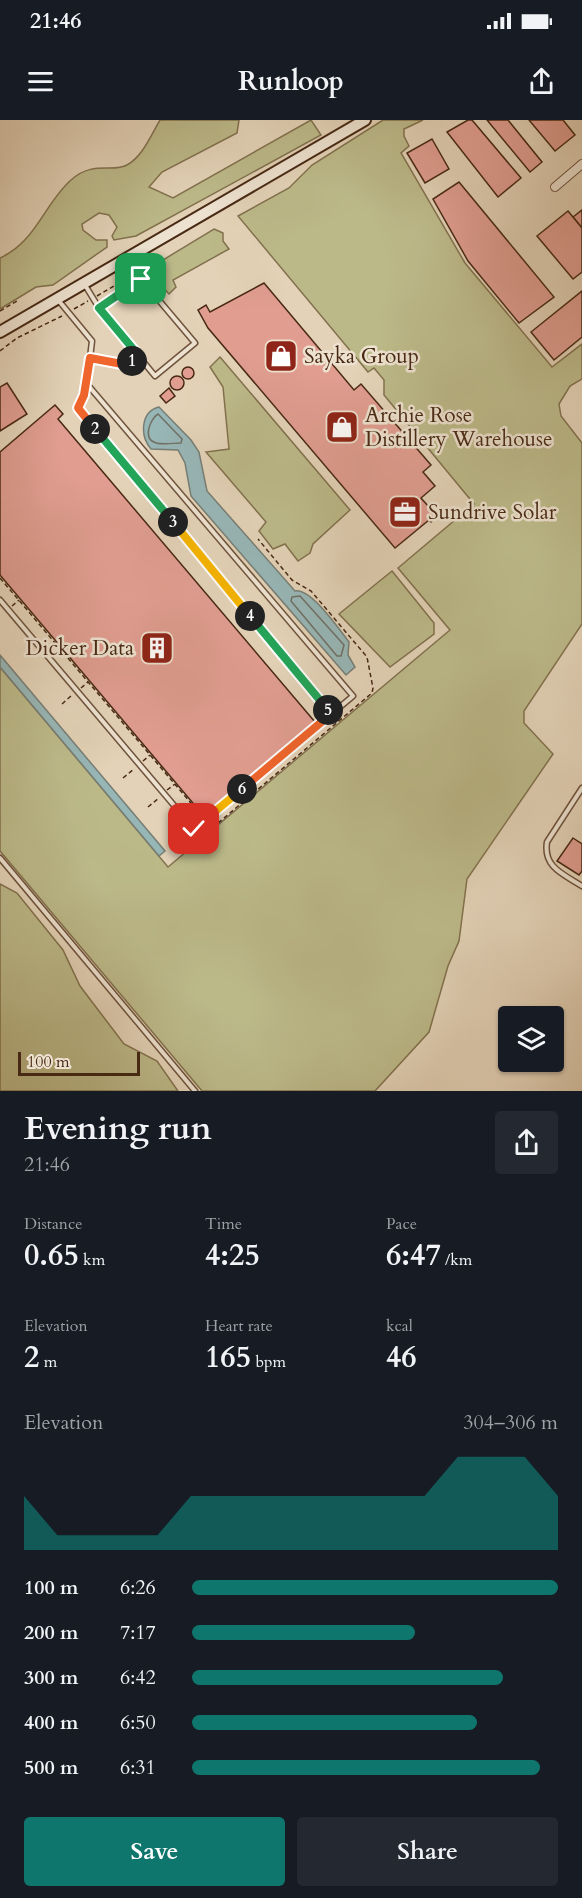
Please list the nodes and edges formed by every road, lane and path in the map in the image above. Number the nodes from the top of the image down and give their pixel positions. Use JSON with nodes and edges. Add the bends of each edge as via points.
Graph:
{"nodes":[{"id":1,"x":365,"y":120,"type":"edge"},
{"id":2,"x":582,"y":164,"type":"edge"},
{"id":3,"x":555,"y":187,"type":"dead end"},
{"id":4,"x":84,"y":284,"type":"junction"},
{"id":5,"x":57,"y":299,"type":"junction"},
{"id":6,"x":17,"y":302,"type":"dead end"},
{"id":7,"x":99,"y":308,"type":"junction"},
{"id":8,"x":0,"y":311,"type":"edge"},
{"id":9,"x":0,"y":332,"type":"edge"},
{"id":10,"x":139,"y":356,"type":"junction"},
{"id":11,"x":90,"y":358,"type":"junction"},
{"id":12,"x":87,"y":384,"type":"junction"},
{"id":13,"x":0,"y":578,"type":"edge"},
{"id":14,"x":0,"y":600,"type":"edge"},
{"id":15,"x":19,"y":600,"type":"junction"},
{"id":16,"x":11,"y":606,"type":"dead end"},
{"id":17,"x":88,"y":682,"type":"junction"},
{"id":18,"x":80,"y":689,"type":"dead end"},
{"id":19,"x":74,"y":694,"type":"dead end"},
{"id":20,"x":62,"y":704,"type":"dead end"},
{"id":21,"x":331,"y":714,"type":"junction"},
{"id":22,"x":150,"y":755,"type":"junction"},
{"id":23,"x":142,"y":762,"type":"dead end"},
{"id":24,"x":135,"y":768,"type":"dead end"},
{"id":25,"x":123,"y":778,"type":"dead end"},
{"id":26,"x":175,"y":784,"type":"junction"},
{"id":27,"x":582,"y":789,"type":"edge"},
{"id":28,"x":167,"y":791,"type":"dead end"},
{"id":29,"x":160,"y":797,"type":"dead end"},
{"id":30,"x":148,"y":807,"type":"dead end"},
{"id":31,"x":203,"y":817,"type":"dead end"},
{"id":32,"x":0,"y":858,"type":"edge"},
{"id":33,"x":582,"y":886,"type":"edge"},
{"id":34,"x":195,"y":1091,"type":"edge"}],
"edges":[{"from":1,"to":4,"type":"main road"},
{"from":2,"to":3,"type":"street"},
{"from":4,"to":5,"type":"main road"},
{"from":4,"to":7,"type":"lane"},
{"from":5,"to":9,"type":"main road"},
{"from":5,"to":11,"type":"lane","via":[[92,341]]},
{"from":6,"to":8,"type":"path"},
{"from":7,"to":10,"type":"lane"},
{"from":7,"to":10,"type":"lane","via":[[141,279],[195,343],[155,376]]},
{"from":10,"to":11,"type":"lane","via":[[122,364]]},
{"from":11,"to":12,"type":"lane"},
{"from":12,"to":21,"type":"lane","via":[[78,408]]},
{"from":12,"to":21,"type":"lane","via":[[353,696]]},
{"from":13,"to":15,"type":"path"},
{"from":14,"to":21,"type":"lane","via":[[194,829]]},
{"from":15,"to":16,"type":"path"},
{"from":15,"to":17,"type":"path"},
{"from":17,"to":18,"type":"path"},
{"from":17,"to":22,"type":"path"},
{"from":19,"to":20,"type":"path"},
{"from":22,"to":23,"type":"path"},
{"from":22,"to":26,"type":"path"},
{"from":24,"to":25,"type":"path"},
{"from":26,"to":28,"type":"path"},
{"from":26,"to":31,"type":"path"},
{"from":27,"to":33,"type":"lane","via":[[547,842],[546,852],[552,866]]},
{"from":29,"to":30,"type":"path"},
{"from":32,"to":34,"type":"lane"}]}
